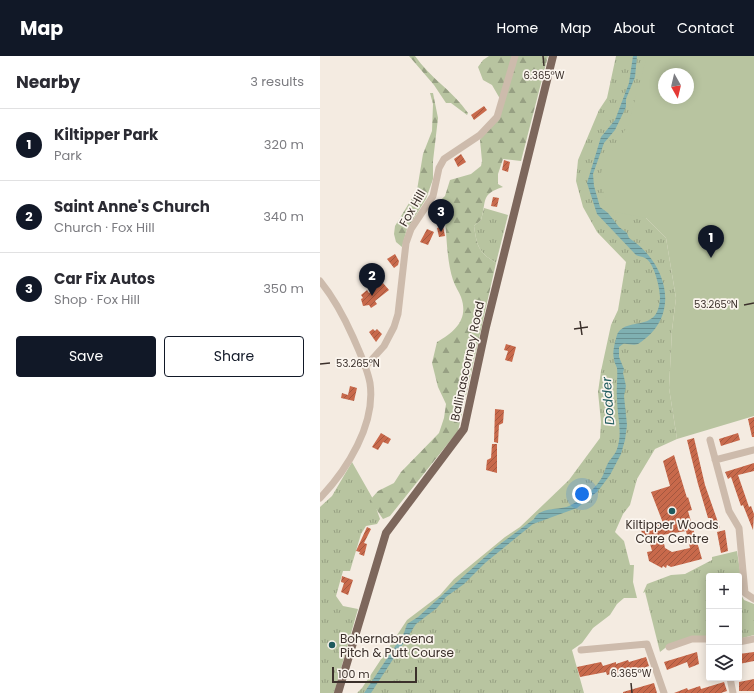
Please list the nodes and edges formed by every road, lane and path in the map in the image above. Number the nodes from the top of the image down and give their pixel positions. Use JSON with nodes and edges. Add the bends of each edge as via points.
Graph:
{"nodes":[{"id":1,"x":515,"y":56,"type":"edge"},
{"id":2,"x":553,"y":56,"type":"edge"},
{"id":3,"x":320,"y":281,"type":"edge"},
{"id":4,"x":365,"y":367,"type":"junction"},
{"id":5,"x":710,"y":440,"type":"dead end"},
{"id":6,"x":754,"y":450,"type":"edge"},
{"id":7,"x":715,"y":460,"type":"junction"},
{"id":8,"x":320,"y":498,"type":"edge"},
{"id":9,"x":754,"y":599,"type":"edge"},
{"id":10,"x":706,"y":639,"type":"edge"},
{"id":11,"x":754,"y":639,"type":"edge"},
{"id":12,"x":742,"y":641,"type":"edge"},
{"id":13,"x":669,"y":647,"type":"dead end"},
{"id":14,"x":581,"y":650,"type":"dead end"},
{"id":15,"x":731,"y":681,"type":"edge"},
{"id":16,"x":338,"y":693,"type":"edge"},
{"id":17,"x":664,"y":693,"type":"edge"},
{"id":18,"x":733,"y":693,"type":"edge"}],
"edges":[{"from":1,"to":4,"type":"street","name":"Fox Hill","via":[[497,117],[480,135],[447,156],[439,168],[433,196],[411,229],[406,243],[398,314],[394,327],[384,346]]},
{"from":2,"to":16,"type":"main road","name":"Ballinascorney Road","via":[[486,327],[466,424],[460,436],[386,533]]},
{"from":3,"to":4,"type":"street","via":[[345,319]]},
{"from":4,"to":8,"type":"street","via":[[370,384],[366,422],[343,469]]},
{"from":5,"to":7,"type":"street"},
{"from":6,"to":7,"type":"street"},
{"from":7,"to":9,"type":"street","via":[[729,511],[739,528],[745,593]]},
{"from":10,"to":13,"type":"street","via":[[692,639]]},
{"from":11,"to":12,"type":"street"},
{"from":14,"to":17,"type":"street","via":[[647,644]]},
{"from":15,"to":18,"type":"street"}]}
